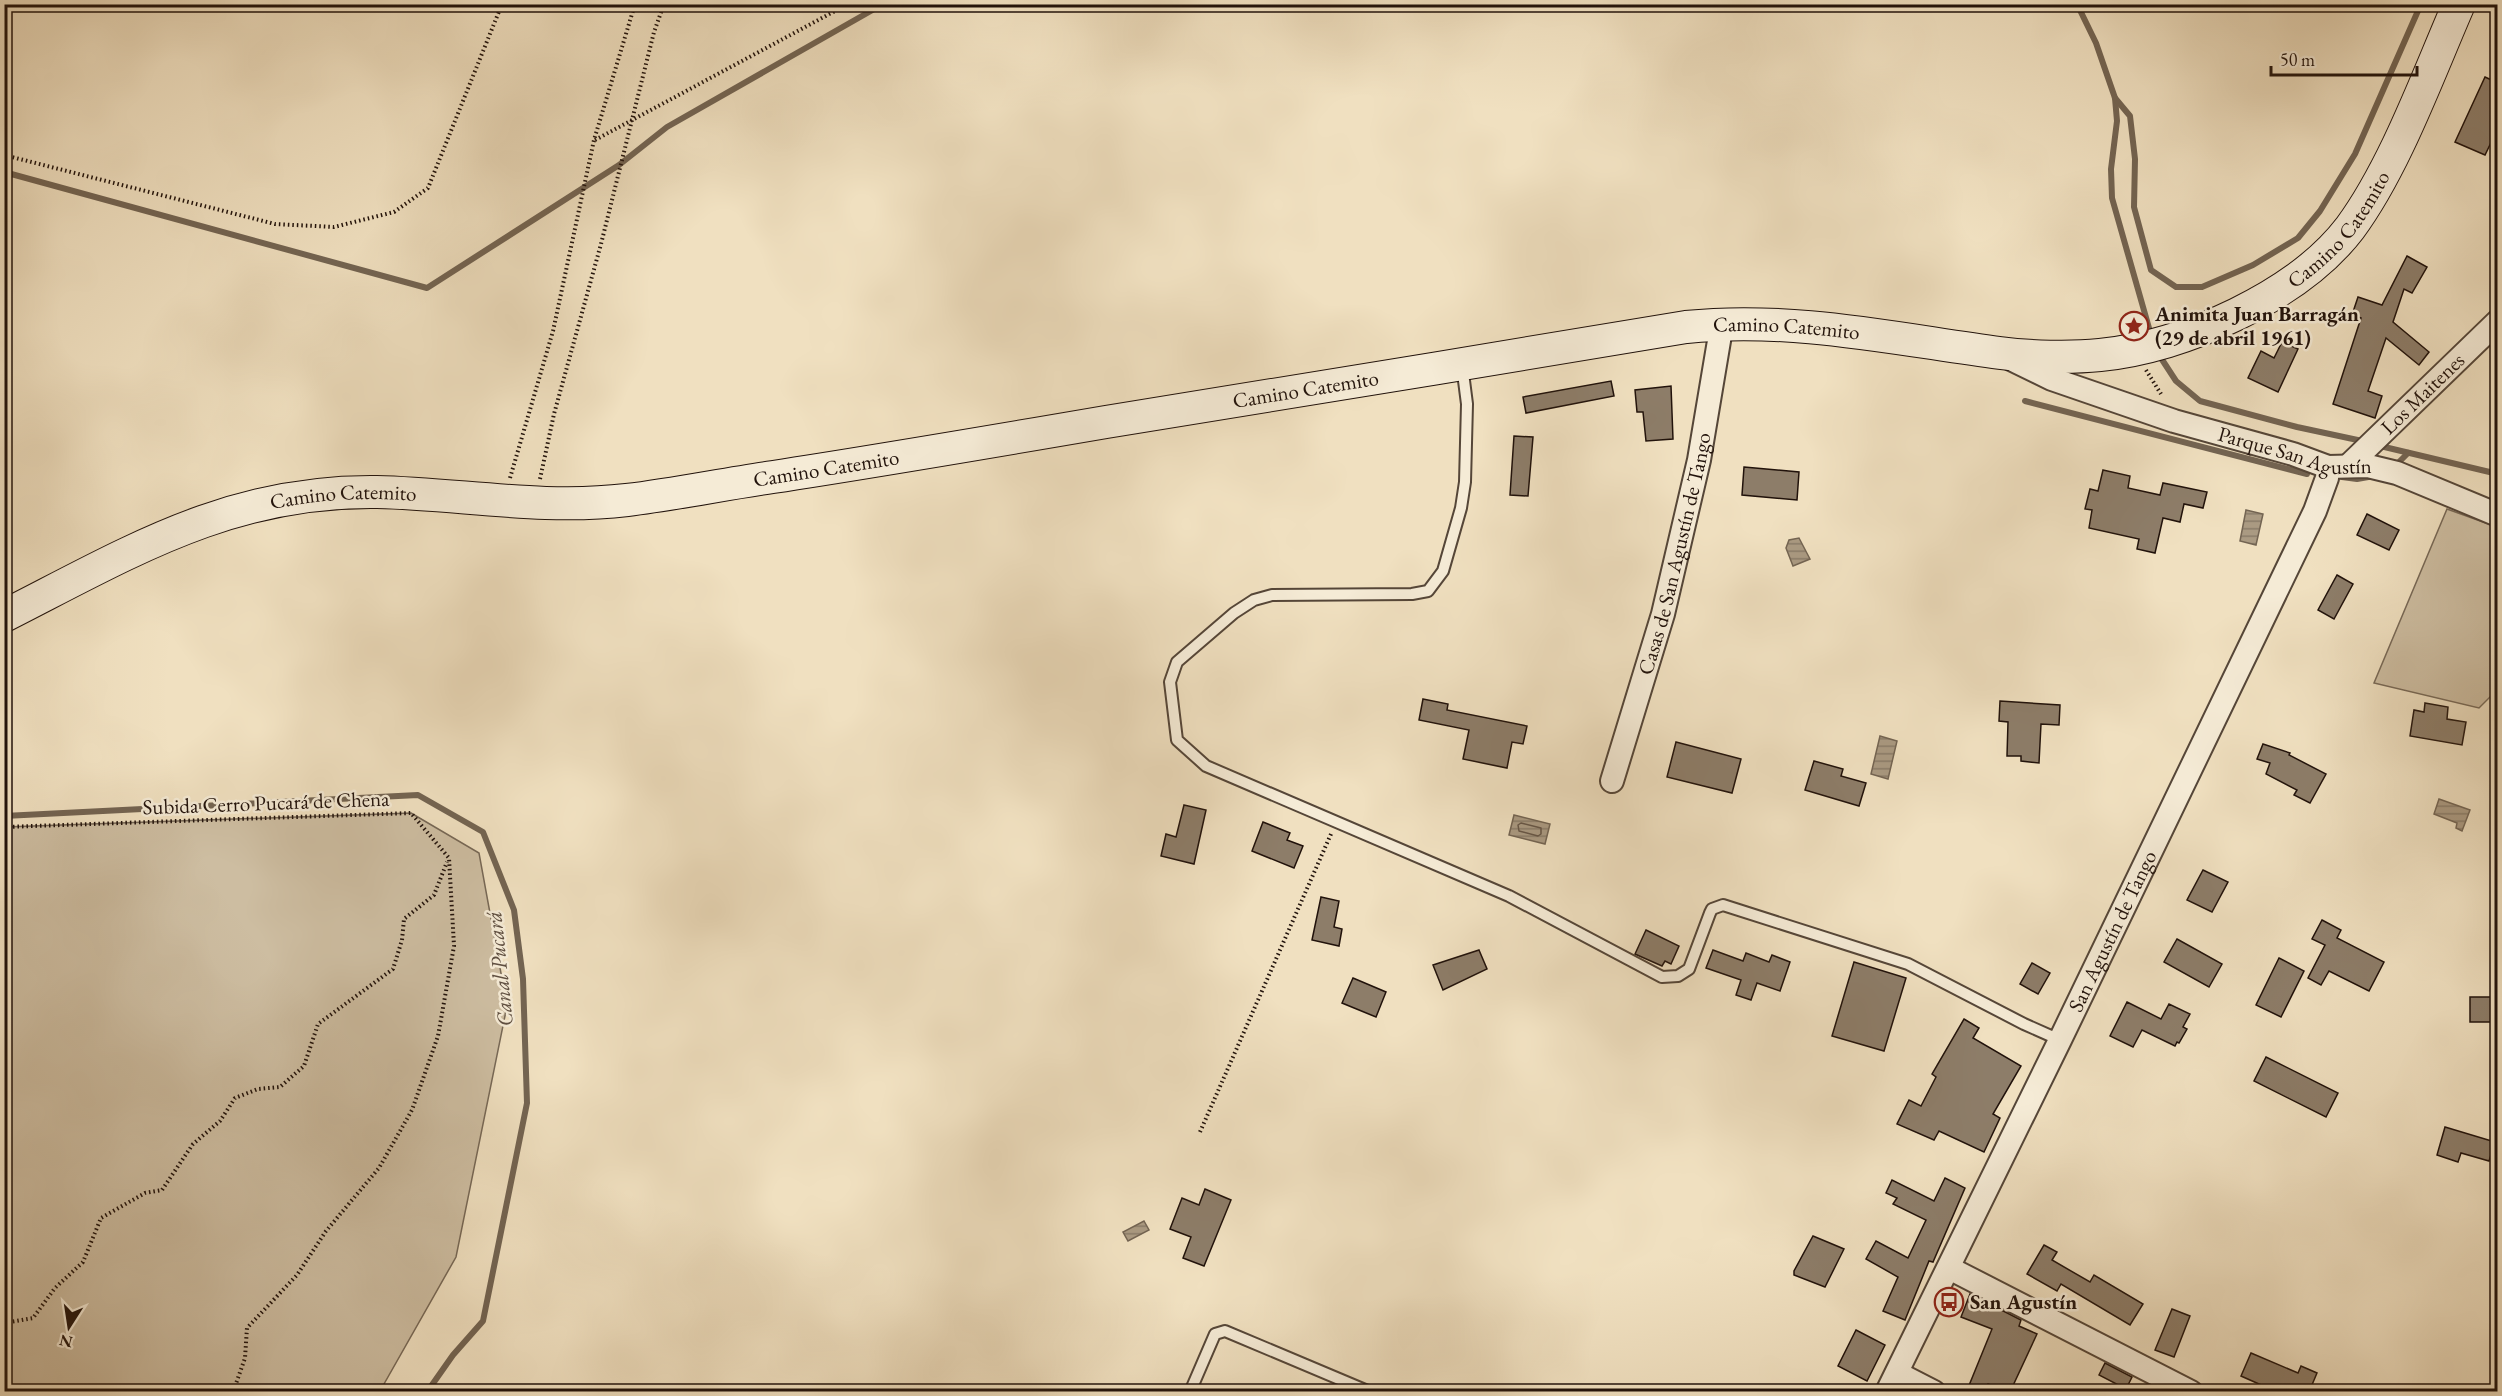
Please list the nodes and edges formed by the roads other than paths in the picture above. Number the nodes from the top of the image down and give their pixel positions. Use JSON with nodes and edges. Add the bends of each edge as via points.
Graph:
{"nodes":[{"id":1,"x":2459,"y":4,"type":"edge"},
{"id":2,"x":2498,"y":321,"type":"edge"},
{"id":3,"x":1722,"y":323,"type":"junction"},
{"id":4,"x":2002,"y":353,"type":"junction"},
{"id":5,"x":2100,"y":355,"type":"junction"},
{"id":6,"x":1462,"y":362,"type":"junction"},
{"id":7,"x":2091,"y":393,"type":"junction"},
{"id":8,"x":2346,"y":462,"type":"junction"},
{"id":9,"x":2498,"y":515,"type":"edge"},
{"id":10,"x":4,"y":616,"type":"edge"},
{"id":11,"x":1612,"y":781,"type":"dead end"},
{"id":12,"x":2060,"y":1040,"type":"junction"},
{"id":13,"x":1949,"y":1268,"type":"junction"},
{"id":14,"x":1892,"y":1382,"type":"edge"},
{"id":15,"x":1190,"y":1392,"type":"edge"},
{"id":16,"x":1370,"y":1392,"type":"edge"},
{"id":17,"x":1934,"y":1392,"type":"edge"},
{"id":18,"x":2191,"y":1392,"type":"edge"}],
"edges":[{"from":1,"to":5,"type":"main road","name":"Camino Catemito","via":[[2377,183],[2351,226],[2320,261],[2275,293],[2212,324],[2150,346]]},
{"from":2,"to":8,"type":"street","name":"Los Maitenes"},
{"from":3,"to":4,"type":"main road","name":"Camino Catemito","via":[[1826,328]]},
{"from":3,"to":6,"type":"main road","name":"Camino Catemito"},
{"from":3,"to":11,"type":"street","name":"Casas de San Agustín de Tango","via":[[1699,460],[1663,614]]},
{"from":4,"to":5,"type":"main road","name":"Camino Catemito"},
{"from":4,"to":7,"type":"street","name":"Parque San Agustín","via":[[2052,379]]},
{"from":5,"to":7,"type":"street","via":[[2092,365]]},
{"from":6,"to":10,"type":"main road","name":"Camino Catemito","via":[[625,500],[503,502],[375,492],[307,496],[248,507],[156,538]]},
{"from":6,"to":12,"type":"lane","via":[[1467,404],[1465,482],[1459,518],[1443,571],[1435,584],[1428,591],[1412,594],[1292,593],[1254,600],[1177,662],[1170,682],[1177,740],[1206,766],[1509,896],[1662,977],[1678,976],[1689,969],[1712,909],[1730,906],[1908,964]]},
{"from":7,"to":8,"type":"street","name":"Parque San Agustín","via":[[2293,454]]},
{"from":8,"to":9,"type":"street","name":"Parque San Agustín","via":[[2397,473]]},
{"from":8,"to":12,"type":"street","name":"San Agustín de Tango","via":[[2327,478],[2315,511]]},
{"from":12,"to":13,"type":"street","name":"San Agustín de Tango"},
{"from":13,"to":14,"type":"street","name":"San Agustín de Tango"},
{"from":13,"to":18,"type":"street"},
{"from":14,"to":17,"type":"street"},
{"from":15,"to":16,"type":"lane","via":[[1215,1334],[1225,1331]]}]}
